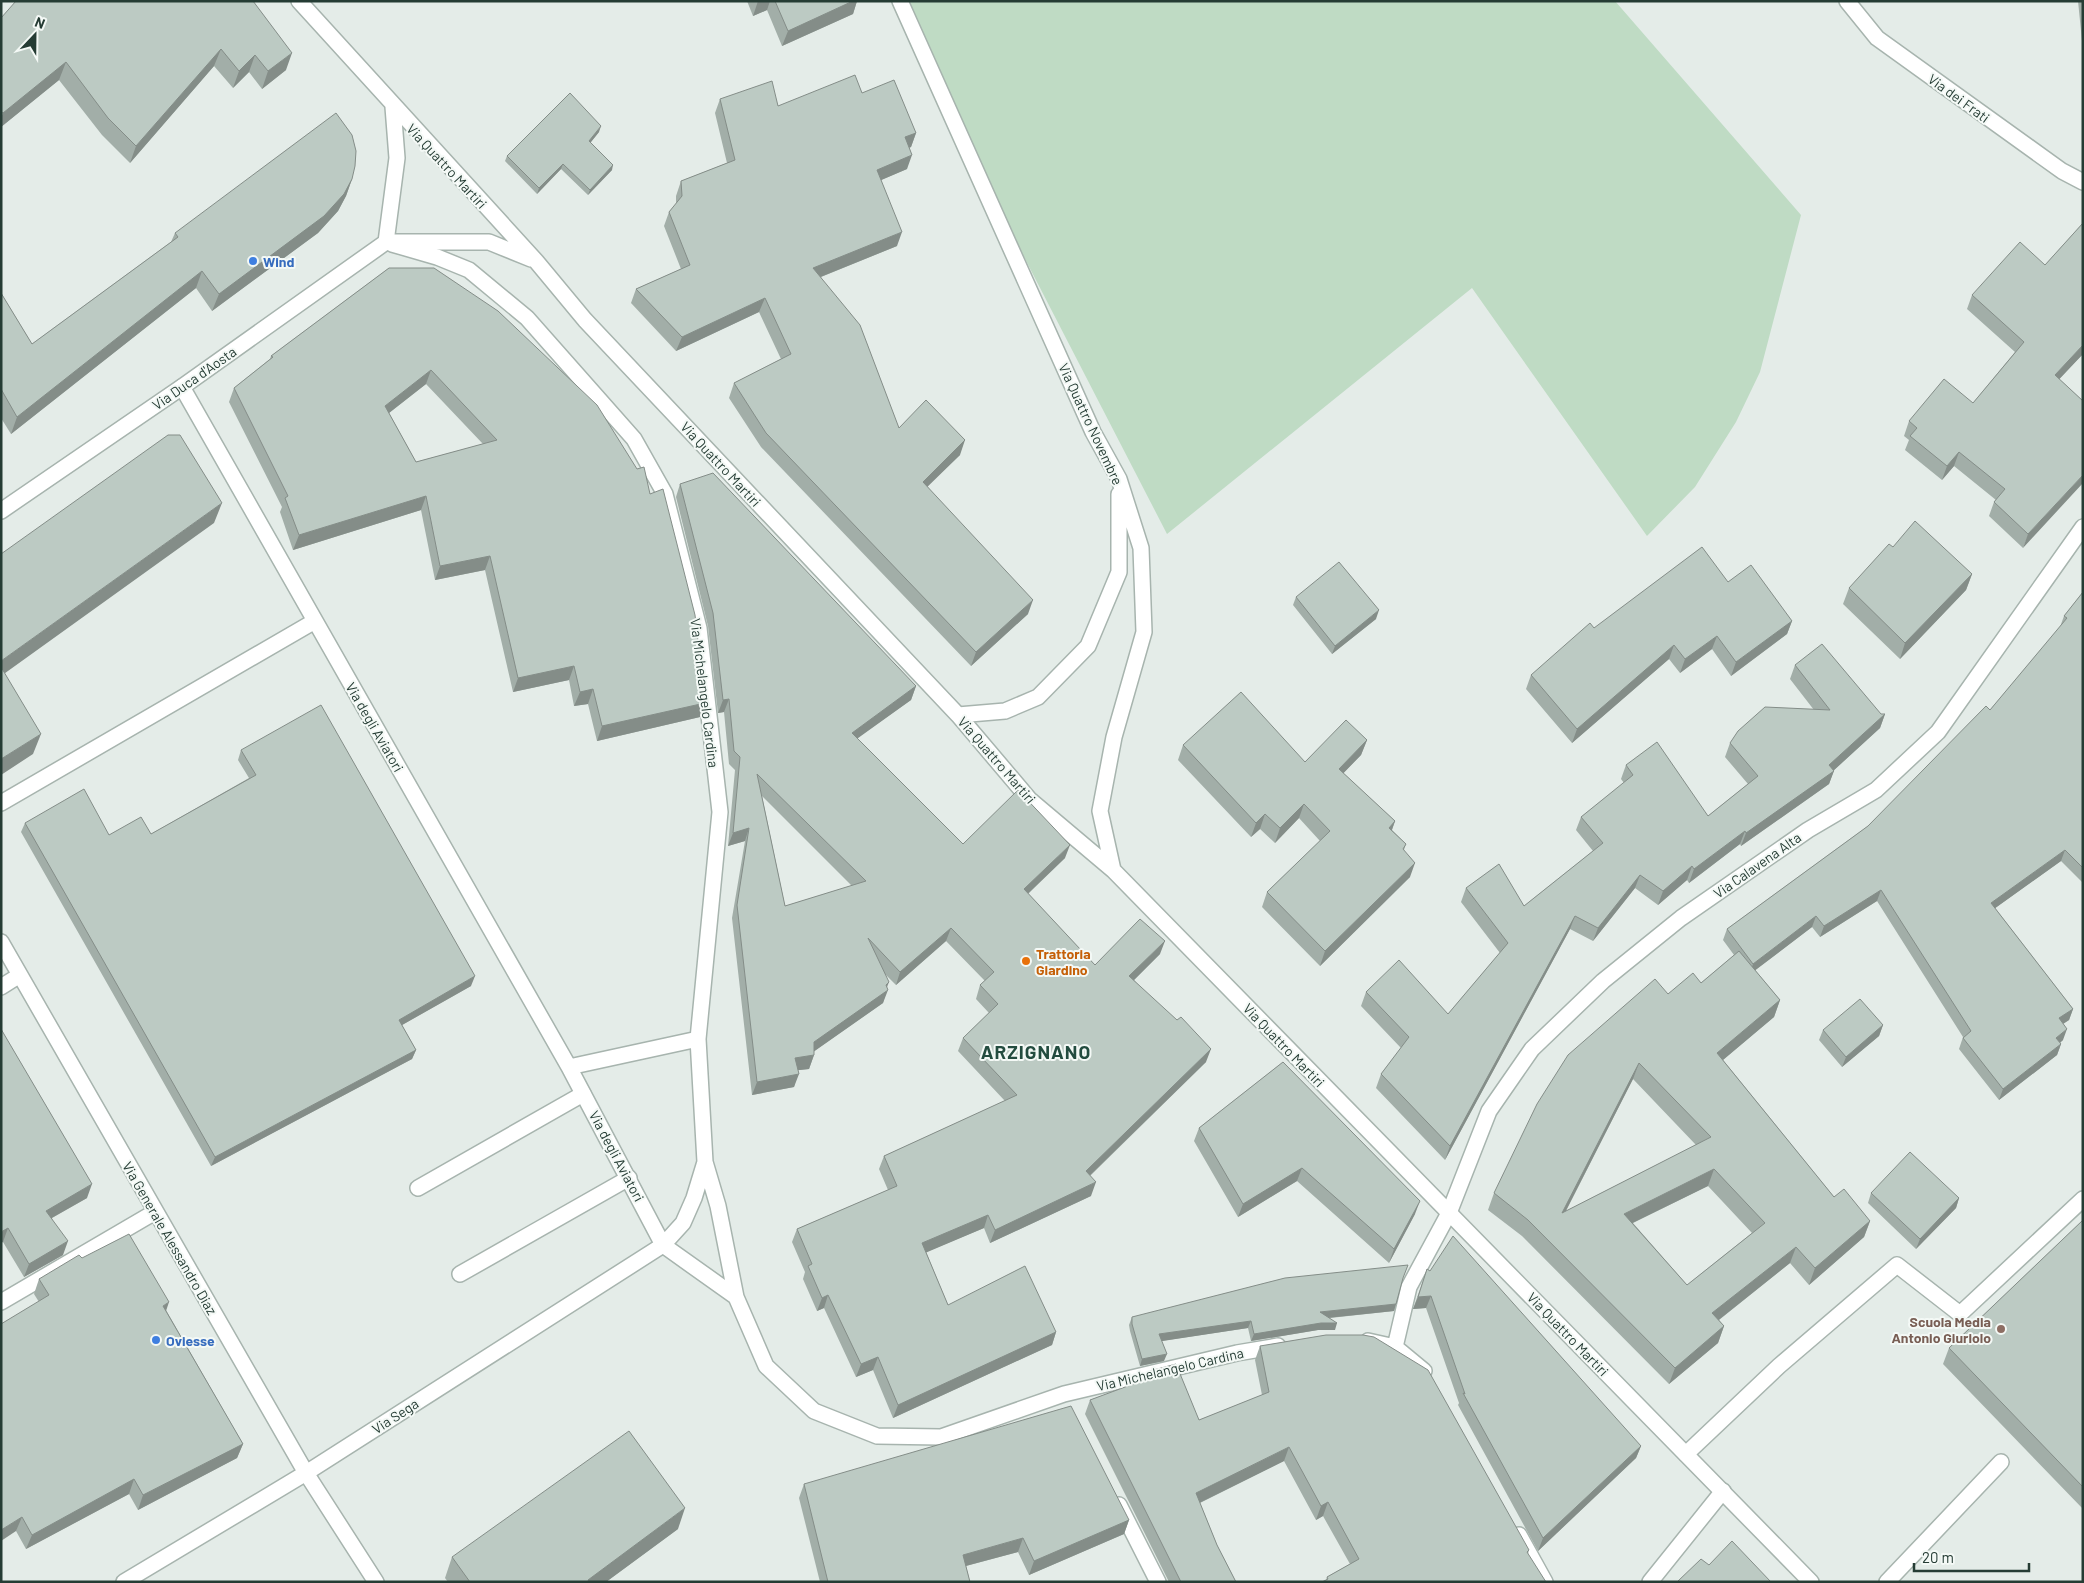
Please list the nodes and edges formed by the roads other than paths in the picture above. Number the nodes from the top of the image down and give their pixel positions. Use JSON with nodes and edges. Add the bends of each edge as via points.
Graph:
{"nodes":[{"id":1,"x":298,"y":1,"type":"edge"},
{"id":2,"x":900,"y":1,"type":"edge"},
{"id":3,"x":1846,"y":1,"type":"edge"},
{"id":4,"x":393,"y":107,"type":"junction"},
{"id":5,"x":2083,"y":182,"type":"edge"},
{"id":6,"x":386,"y":242,"type":"junction"},
{"id":7,"x":536,"y":262,"type":"junction"},
{"id":8,"x":182,"y":387,"type":"junction"},
{"id":9,"x":1119,"y":479,"type":"junction"},
{"id":10,"x":1,"y":511,"type":"edge"},
{"id":11,"x":2083,"y":527,"type":"edge"},
{"id":12,"x":315,"y":621,"type":"junction"},
{"id":13,"x":958,"y":715,"type":"junction"},
{"id":14,"x":1,"y":803,"type":"edge"},
{"id":15,"x":1113,"y":870,"type":"junction"},
{"id":16,"x":1,"y":942,"type":"edge"},
{"id":17,"x":20,"y":975,"type":"junction"},
{"id":18,"x":1,"y":987,"type":"edge"},
{"id":19,"x":698,"y":1039,"type":"junction"},
{"id":20,"x":569,"y":1067,"type":"junction"},
{"id":21,"x":583,"y":1094,"type":"junction"},
{"id":22,"x":705,"y":1162,"type":"junction"},
{"id":23,"x":629,"y":1178,"type":"junction"},
{"id":24,"x":418,"y":1188,"type":"dead end"},
{"id":25,"x":2083,"y":1199,"type":"edge"},
{"id":26,"x":155,"y":1212,"type":"junction"},
{"id":27,"x":1449,"y":1213,"type":"junction"},
{"id":28,"x":663,"y":1245,"type":"junction"},
{"id":29,"x":460,"y":1274,"type":"dead end"},
{"id":30,"x":736,"y":1297,"type":"junction"},
{"id":31,"x":1,"y":1302,"type":"edge"},
{"id":32,"x":1350,"y":1339,"type":"edge"},
{"id":33,"x":1292,"y":1343,"type":"edge"},
{"id":34,"x":1395,"y":1346,"type":"junction"},
{"id":35,"x":1432,"y":1381,"type":"edge"},
{"id":36,"x":1064,"y":1394,"type":"junction"},
{"id":37,"x":1072,"y":1411,"type":"edge"},
{"id":38,"x":1686,"y":1454,"type":"junction"},
{"id":39,"x":2001,"y":1462,"type":"dead end"},
{"id":40,"x":306,"y":1473,"type":"junction"},
{"id":41,"x":1111,"y":1488,"type":"edge"},
{"id":42,"x":1723,"y":1491,"type":"junction"},
{"id":43,"x":1512,"y":1522,"type":"edge"},
{"id":44,"x":124,"y":1582,"type":"edge"},
{"id":45,"x":376,"y":1582,"type":"edge"},
{"id":46,"x":1158,"y":1582,"type":"edge"},
{"id":47,"x":1545,"y":1582,"type":"edge"},
{"id":48,"x":1650,"y":1582,"type":"edge"},
{"id":49,"x":1811,"y":1582,"type":"edge"},
{"id":50,"x":1887,"y":1582,"type":"edge"}],
"edges":[{"from":1,"to":4,"type":"street","name":"Via Quattro Martiri"},
{"from":2,"to":9,"type":"street","name":"Via Quattro Novembre","via":[[1093,432]]},
{"from":3,"to":5,"type":"street","name":"Via dei Frati","via":[[1876,38],[2062,172]]},
{"from":4,"to":6,"type":"street","via":[[396,158]]},
{"from":4,"to":7,"type":"street","name":"Via Quattro Martiri"},
{"from":6,"to":7,"type":"street","via":[[489,242]]},
{"from":6,"to":8,"type":"street","name":"Via Duca d'Aosta"},
{"from":6,"to":19,"type":"street","name":"Via Michelangelo Cardina","via":[[469,270],[527,318],[634,439],[665,494],[699,628],[720,812]]},
{"from":7,"to":13,"type":"street","name":"Via Quattro Martiri","via":[[585,320]]},
{"from":8,"to":10,"type":"street","name":"Via Duca d'Aosta"},
{"from":8,"to":12,"type":"street","name":"Via degli Aviatori"},
{"from":9,"to":13,"type":"street","via":[[1120,572],[1088,646],[1038,697],[1005,711]]},
{"from":9,"to":15,"type":"street","name":"Via Quattro Novembre","via":[[1141,548],[1144,632],[1114,737],[1100,811]]},
{"from":11,"to":27,"type":"street","name":"Via Calavena Alta","via":[[1938,732],[1876,790],[1808,830],[1681,918],[1604,981],[1532,1049],[1489,1111]]},
{"from":12,"to":14,"type":"street"},
{"from":12,"to":20,"type":"street","name":"Via degli Aviatori"},
{"from":13,"to":15,"type":"street","name":"Via Quattro Martiri","via":[[1030,800]]},
{"from":15,"to":27,"type":"street","name":"Via Quattro Martiri"},
{"from":16,"to":17,"type":"street","name":"Via Generale Alessandro Diaz"},
{"from":17,"to":18,"type":"street"},
{"from":17,"to":26,"type":"street","name":"Via Generale Alessandro Diaz"},
{"from":19,"to":20,"type":"street"},
{"from":19,"to":22,"type":"street","name":"Via Michelangelo Cardina"},
{"from":20,"to":21,"type":"street","name":"Via degli Aviatori"},
{"from":21,"to":23,"type":"street","name":"Via degli Aviatori"},
{"from":21,"to":24,"type":"street"},
{"from":22,"to":28,"type":"street","name":"Via Michelangelo Cardina","via":[[683,1223]]},
{"from":22,"to":30,"type":"street","name":"Via Michelangelo Cardina","via":[[718,1206]]},
{"from":23,"to":28,"type":"street","name":"Via degli Aviatori"},
{"from":23,"to":29,"type":"street"},
{"from":25,"to":38,"type":"street","via":[[1960,1314],[1897,1265],[1779,1366]]},
{"from":26,"to":31,"type":"street"},
{"from":26,"to":40,"type":"street","name":"Via Generale Alessandro Diaz"},
{"from":27,"to":34,"type":"street","name":"Via Calavena Alta","via":[[1409,1287]]},
{"from":27,"to":38,"type":"street","name":"Via Quattro Martiri"},
{"from":28,"to":30,"type":"street"},
{"from":28,"to":40,"type":"street","name":"Via Sega"},
{"from":30,"to":36,"type":"street","name":"Via Michelangelo Cardina","via":[[766,1366],[814,1411],[877,1436],[941,1437]]},
{"from":32,"to":34,"type":"street"},
{"from":33,"to":36,"type":"street","name":"Via Michelangelo Cardina","via":[[1237,1352]]},
{"from":34,"to":35,"type":"street"},
{"from":36,"to":37,"type":"street"},
{"from":38,"to":42,"type":"street","name":"Via Quattro Martiri"},
{"from":39,"to":50,"type":"street"},
{"from":40,"to":44,"type":"street","name":"Via Sega"},
{"from":40,"to":45,"type":"street","name":"Via Generale Alessandro Diaz"},
{"from":41,"to":46,"type":"street"},
{"from":42,"to":48,"type":"street"},
{"from":42,"to":49,"type":"street","name":"Via Quattro Martiri"},
{"from":43,"to":47,"type":"street"}]}
